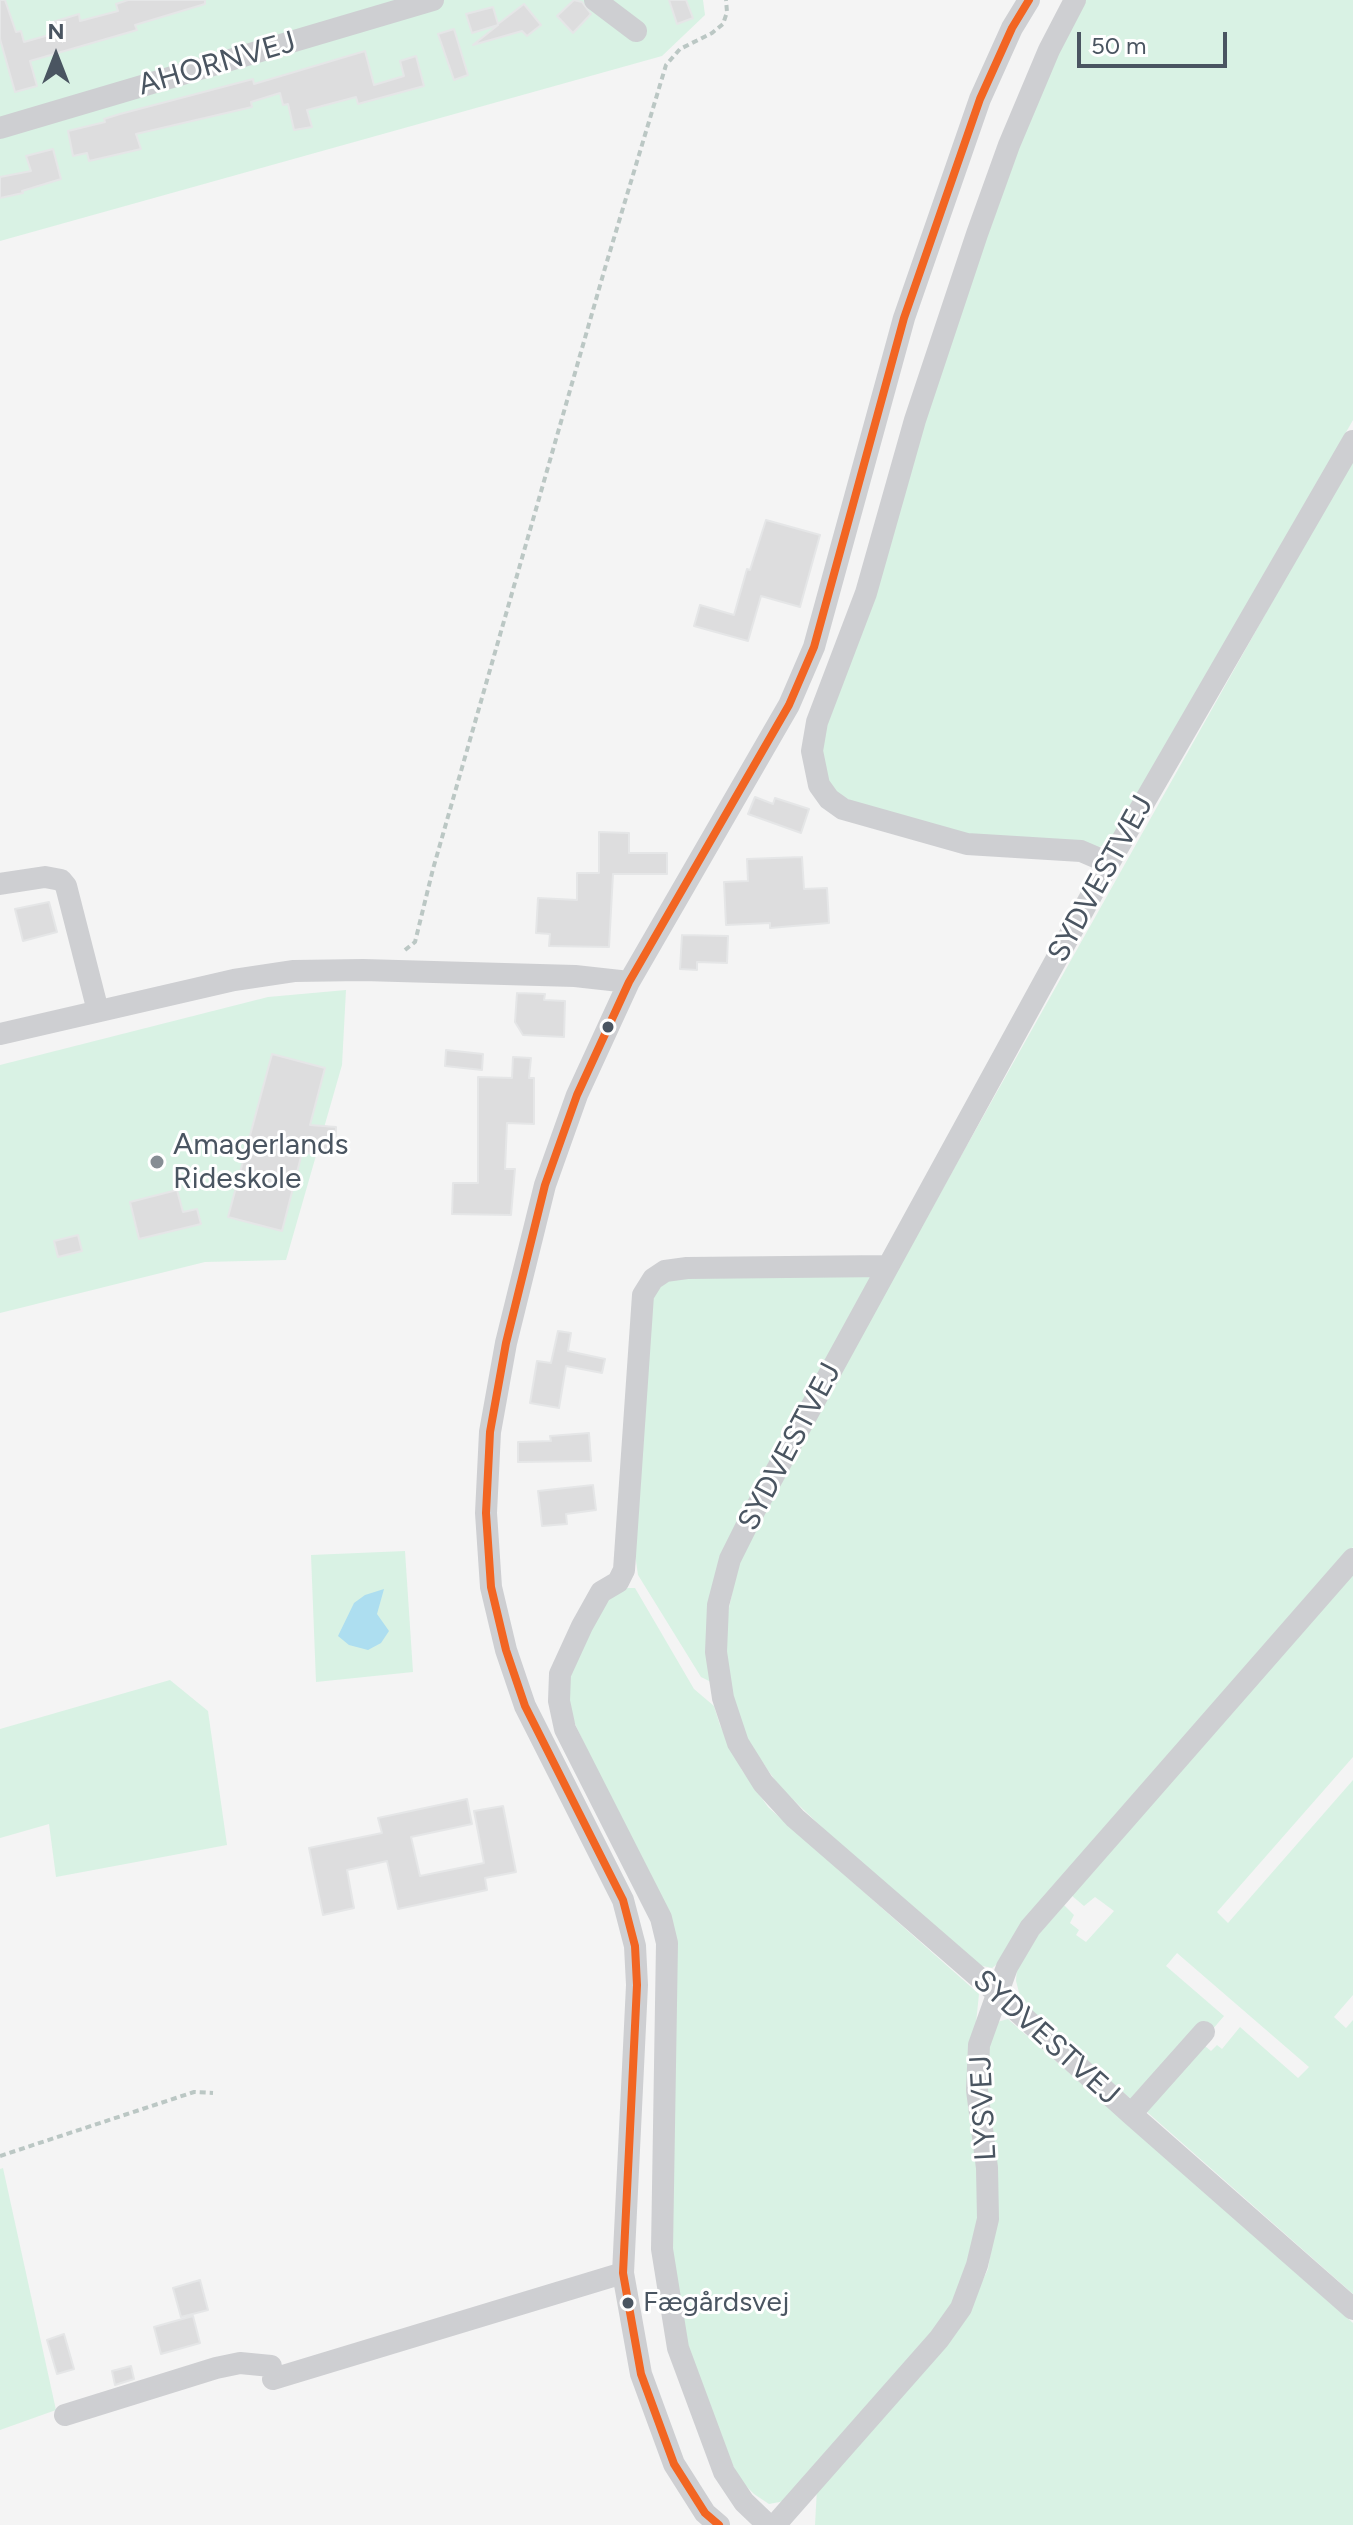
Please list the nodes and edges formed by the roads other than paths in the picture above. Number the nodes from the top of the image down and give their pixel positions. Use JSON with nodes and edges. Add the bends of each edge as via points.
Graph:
{"nodes":[{"id":1,"x":433,"y":0,"type":"edge"},
{"id":2,"x":595,"y":0,"type":"edge"},
{"id":3,"x":1029,"y":0,"type":"edge"},
{"id":4,"x":1075,"y":0,"type":"edge"},
{"id":5,"x":636,"y":31,"type":"dead end"},
{"id":6,"x":0,"y":128,"type":"edge"},
{"id":7,"x":1353,"y":441,"type":"edge"},
{"id":8,"x":1109,"y":863,"type":"junction"},
{"id":9,"x":0,"y":884,"type":"edge"},
{"id":10,"x":629,"y":982,"type":"junction"},
{"id":11,"x":98,"y":1011,"type":"junction"},
{"id":12,"x":0,"y":1034,"type":"edge"},
{"id":13,"x":888,"y":1266,"type":"junction"},
{"id":14,"x":1353,"y":1559,"type":"edge"},
{"id":15,"x":998,"y":1994,"type":"junction"},
{"id":16,"x":1204,"y":2032,"type":"dead end"},
{"id":17,"x":1131,"y":2114,"type":"junction"},
{"id":18,"x":623,"y":2273,"type":"junction"},
{"id":19,"x":1353,"y":2309,"type":"edge"},
{"id":20,"x":65,"y":2415,"type":"dead end"},
{"id":21,"x":719,"y":2525,"type":"edge"},
{"id":22,"x":768,"y":2525,"type":"edge"},
{"id":23,"x":775,"y":2525,"type":"edge"}],
"edges":[{"from":1,"to":6,"type":"street","name":"AHORNVEJ"},
{"from":2,"to":5,"type":"street"},
{"from":3,"to":10,"type":"street","via":[[980,99],[904,318],[814,647],[789,705]]},
{"from":4,"to":8,"type":"street","via":[[1009,145],[977,234],[915,420],[866,593],[817,722],[812,751],[819,785],[843,809],[967,844],[1081,851]]},
{"from":7,"to":8,"type":"street","name":"SYDVESTVEJ"},
{"from":8,"to":13,"type":"street","name":"SYDVESTVEJ"},
{"from":9,"to":11,"type":"street","via":[[45,877],[66,886]]},
{"from":10,"to":11,"type":"street","via":[[575,976],[294,971]]},
{"from":10,"to":18,"type":"street","via":[[577,1095],[545,1185],[506,1343],[490,1432],[486,1513],[491,1587],[525,1706],[623,1900],[635,1946]]},
{"from":11,"to":12,"type":"street"},
{"from":13,"to":15,"type":"street","name":"SYDVESTVEJ","via":[[730,1559],[718,1605],[716,1652],[723,1698],[738,1743],[763,1783],[795,1818]]},
{"from":13,"to":22,"type":"street","via":[[687,1268],[653,1279],[643,1295],[624,1570],[618,1582],[601,1592],[560,1674],[565,1729],[661,1918],[667,1943],[662,2249],[678,2348],[724,2472]]},
{"from":14,"to":15,"type":"street","name":"LYSVEJ","via":[[1030,1928]]},
{"from":15,"to":17,"type":"street","name":"SYDVESTVEJ"},
{"from":15,"to":23,"type":"street","name":"LYSVEJ","via":[[979,2045],[977,2090],[988,2219],[961,2308]]},
{"from":16,"to":17,"type":"street"},
{"from":17,"to":19,"type":"street","name":"SYDVESTVEJ"},
{"from":18,"to":20,"type":"street","via":[[272,2372],[240,2363]]},
{"from":18,"to":21,"type":"street","via":[[641,2374],[657,2421],[674,2464],[705,2513]]}]}
